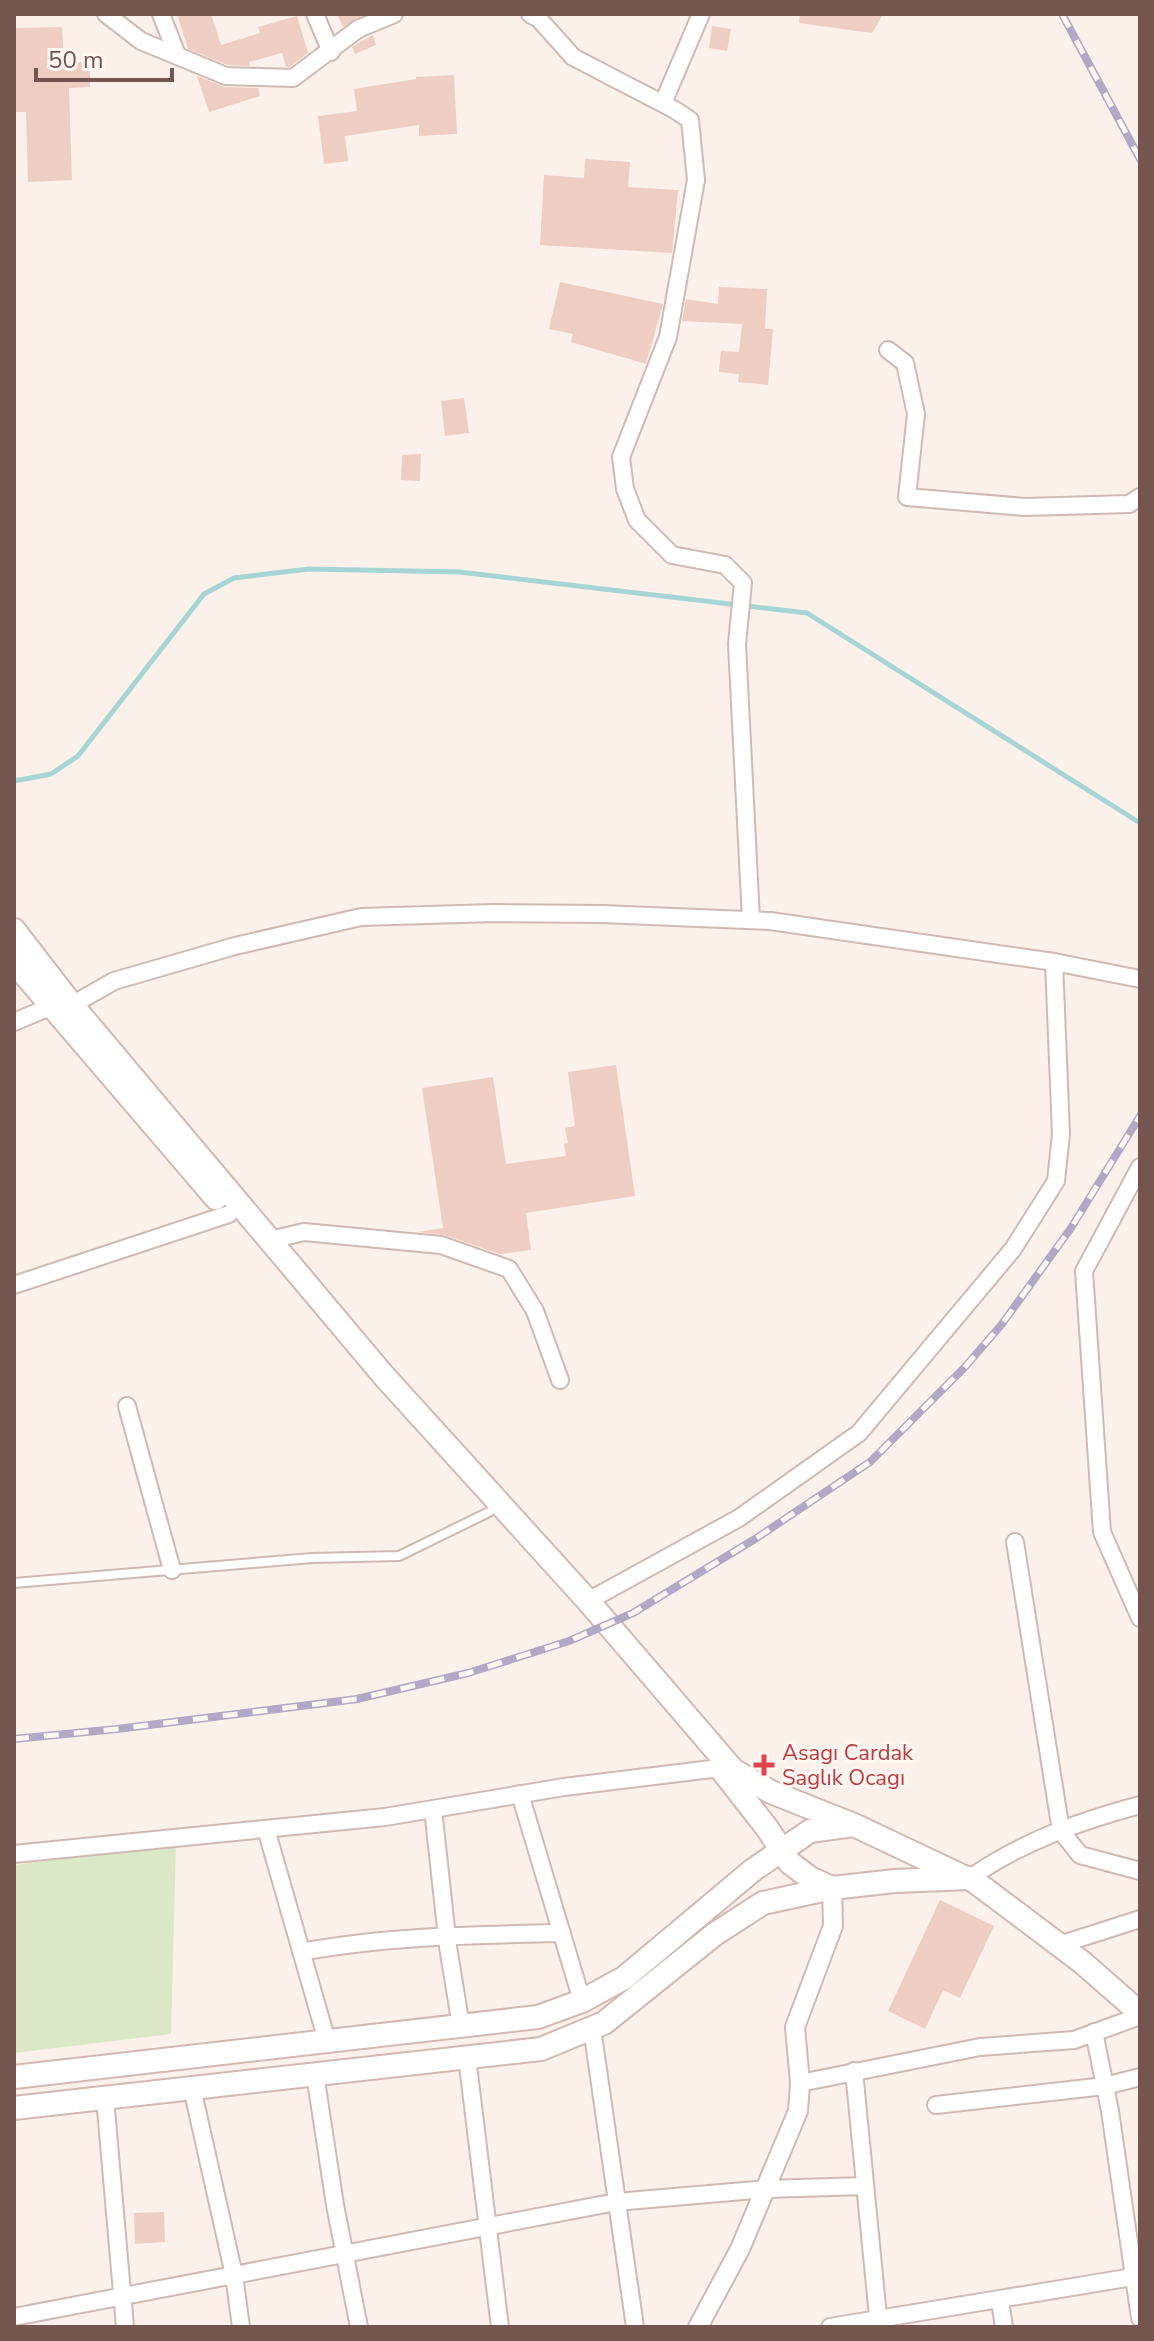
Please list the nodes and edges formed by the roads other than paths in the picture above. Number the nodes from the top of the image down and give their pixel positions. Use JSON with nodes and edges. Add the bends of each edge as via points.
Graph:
{"nodes":[{"id":1,"x":106,"y":14,"type":"edge"},
{"id":2,"x":161,"y":14,"type":"edge"},
{"id":3,"x":315,"y":14,"type":"edge"},
{"id":4,"x":394,"y":14,"type":"edge"},
{"id":5,"x":530,"y":14,"type":"edge"},
{"id":6,"x":701,"y":14,"type":"edge"},
{"id":7,"x":331,"y":52,"type":"junction"},
{"id":8,"x":177,"y":55,"type":"junction"},
{"id":9,"x":663,"y":103,"type":"junction"},
{"id":10,"x":888,"y":350,"type":"dead end"},
{"id":11,"x":1140,"y":497,"type":"edge"},
{"id":12,"x":751,"y":920,"type":"junction"},
{"id":13,"x":14,"y":930,"type":"edge"},
{"id":14,"x":14,"y":962,"type":"edge"},
{"id":15,"x":1054,"y":962,"type":"junction"},
{"id":16,"x":1140,"y":979,"type":"edge"},
{"id":17,"x":72,"y":1005,"type":"junction"},
{"id":18,"x":49,"y":1006,"type":"junction"},
{"id":19,"x":14,"y":1022,"type":"edge"},
{"id":20,"x":1140,"y":1167,"type":"edge"},
{"id":21,"x":229,"y":1214,"type":"junction"},
{"id":22,"x":270,"y":1240,"type":"junction"},
{"id":23,"x":14,"y":1285,"type":"edge"},
{"id":24,"x":560,"y":1380,"type":"dead end"},
{"id":25,"x":127,"y":1406,"type":"dead end"},
{"id":26,"x":489,"y":1512,"type":"junction"},
{"id":27,"x":1015,"y":1542,"type":"dead end"},
{"id":28,"x":172,"y":1570,"type":"junction"},
{"id":29,"x":14,"y":1583,"type":"edge"},
{"id":30,"x":588,"y":1601,"type":"junction"},
{"id":31,"x":1140,"y":1618,"type":"edge"},
{"id":32,"x":720,"y":1768,"type":"junction"},
{"id":33,"x":520,"y":1794,"type":"junction"},
{"id":34,"x":1140,"y":1805,"type":"edge"},
{"id":35,"x":433,"y":1809,"type":"junction"},
{"id":36,"x":854,"y":1825,"type":"junction"},
{"id":37,"x":266,"y":1829,"type":"junction"},
{"id":38,"x":1061,"y":1831,"type":"junction"},
{"id":39,"x":781,"y":1850,"type":"junction"},
{"id":40,"x":14,"y":1854,"type":"edge"},
{"id":41,"x":1140,"y":1871,"type":"edge"},
{"id":42,"x":968,"y":1878,"type":"junction"},
{"id":43,"x":832,"y":1888,"type":"junction"},
{"id":44,"x":1140,"y":1919,"type":"edge"},
{"id":45,"x":562,"y":1933,"type":"junction"},
{"id":46,"x":447,"y":1936,"type":"junction"},
{"id":47,"x":1059,"y":1945,"type":"junction"},
{"id":48,"x":301,"y":1952,"type":"junction"},
{"id":49,"x":582,"y":2001,"type":"junction"},
{"id":50,"x":1140,"y":2014,"type":"edge"},
{"id":51,"x":461,"y":2026,"type":"junction"},
{"id":52,"x":592,"y":2028,"type":"junction"},
{"id":53,"x":1094,"y":2032,"type":"junction"},
{"id":54,"x":327,"y":2041,"type":"junction"},
{"id":55,"x":467,"y":2057,"type":"junction"},
{"id":56,"x":854,"y":2071,"type":"junction"},
{"id":57,"x":315,"y":2074,"type":"junction"},
{"id":58,"x":14,"y":2077,"type":"edge"},
{"id":59,"x":1140,"y":2077,"type":"edge"},
{"id":60,"x":800,"y":2083,"type":"junction"},
{"id":61,"x":1105,"y":2086,"type":"junction"},
{"id":62,"x":192,"y":2088,"type":"junction"},
{"id":63,"x":105,"y":2098,"type":"junction"},
{"id":64,"x":936,"y":2105,"type":"dead end"},
{"id":65,"x":14,"y":2108,"type":"edge"},
{"id":66,"x":865,"y":2186,"type":"junction"},
{"id":67,"x":766,"y":2189,"type":"junction"},
{"id":68,"x":616,"y":2202,"type":"junction"},
{"id":69,"x":1132,"y":2211,"type":"edge"},
{"id":70,"x":489,"y":2226,"type":"junction"},
{"id":71,"x":346,"y":2253,"type":"junction"},
{"id":72,"x":234,"y":2275,"type":"junction"},
{"id":73,"x":1133,"y":2277,"type":"junction"},
{"id":74,"x":121,"y":2296,"type":"junction"},
{"id":75,"x":1000,"y":2301,"type":"junction"},
{"id":76,"x":14,"y":2317,"type":"edge"},
{"id":77,"x":1140,"y":2318,"type":"edge"},
{"id":78,"x":879,"y":2323,"type":"edge"},
{"id":79,"x":125,"y":2327,"type":"edge"},
{"id":80,"x":241,"y":2327,"type":"edge"},
{"id":81,"x":359,"y":2327,"type":"edge"},
{"id":82,"x":500,"y":2327,"type":"edge"},
{"id":83,"x":635,"y":2327,"type":"edge"},
{"id":84,"x":698,"y":2327,"type":"edge"},
{"id":85,"x":830,"y":2327,"type":"edge"},
{"id":86,"x":1004,"y":2327,"type":"edge"}],
"edges":[{"from":1,"to":8,"type":"street","via":[[141,41]]},
{"from":2,"to":8,"type":"street"},
{"from":3,"to":7,"type":"street"},
{"from":4,"to":7,"type":"street","via":[[358,29]]},
{"from":5,"to":9,"type":"street","via":[[573,57]]},
{"from":6,"to":9,"type":"street"},
{"from":7,"to":8,"type":"street","via":[[293,78],[226,76]]},
{"from":9,"to":12,"type":"street","via":[[690,120],[696,180],[668,337],[621,457],[637,520],[672,555],[725,565],[743,583],[737,644]]},
{"from":10,"to":11,"type":"street","via":[[905,363],[916,414],[907,497],[1025,507],[1129,504]]},
{"from":12,"to":15,"type":"street"},
{"from":12,"to":17,"type":"street","via":[[494,913],[361,917],[114,981]]},
{"from":13,"to":17,"type":"main road"},
{"from":14,"to":18,"type":"main road"},
{"from":15,"to":16,"type":"street"},
{"from":15,"to":30,"type":"street","via":[[1061,1134],[1056,1181],[1013,1249],[859,1433],[739,1518]]},
{"from":17,"to":18,"type":"street"},
{"from":17,"to":22,"type":"main road"},
{"from":18,"to":19,"type":"street"},
{"from":18,"to":21,"type":"main road"},
{"from":20,"to":31,"type":"street","via":[[1084,1271],[1102,1532]]},
{"from":21,"to":23,"type":"street"},
{"from":21,"to":26,"type":"main road"},
{"from":22,"to":24,"type":"street","via":[[304,1232],[441,1245],[509,1269],[535,1311]]},
{"from":22,"to":30,"type":"main road","via":[[384,1376]]},
{"from":25,"to":28,"type":"street"},
{"from":26,"to":28,"type":"lane","via":[[399,1556]]},
{"from":26,"to":32,"type":"main road"},
{"from":27,"to":38,"type":"street"},
{"from":28,"to":29,"type":"lane"},
{"from":30,"to":36,"type":"main road","via":[[733,1770],[771,1792]]},
{"from":32,"to":33,"type":"street"},
{"from":32,"to":39,"type":"main road"},
{"from":33,"to":35,"type":"street"},
{"from":33,"to":45,"type":"street"},
{"from":34,"to":38,"type":"street"},
{"from":35,"to":37,"type":"street"},
{"from":35,"to":46,"type":"street"},
{"from":36,"to":39,"type":"main road","via":[[810,1831]]},
{"from":36,"to":42,"type":"main road"},
{"from":37,"to":40,"type":"street"},
{"from":37,"to":48,"type":"street"},
{"from":38,"to":41,"type":"street","via":[[1080,1855]]},
{"from":38,"to":42,"type":"street","via":[[1004,1855]]},
{"from":39,"to":43,"type":"main road","via":[[810,1878]]},
{"from":39,"to":49,"type":"main road","via":[[624,1978]]},
{"from":42,"to":43,"type":"main road"},
{"from":42,"to":47,"type":"main road"},
{"from":43,"to":52,"type":"main road","via":[[763,1903]]},
{"from":43,"to":60,"type":"street","via":[[833,1926],[795,2027]]},
{"from":44,"to":47,"type":"street"},
{"from":45,"to":46,"type":"street"},
{"from":45,"to":49,"type":"street"},
{"from":46,"to":48,"type":"street"},
{"from":46,"to":51,"type":"street"},
{"from":47,"to":50,"type":"main road"},
{"from":48,"to":54,"type":"street"},
{"from":49,"to":51,"type":"main road","via":[[538,2017]]},
{"from":50,"to":53,"type":"street"},
{"from":51,"to":54,"type":"main road"},
{"from":52,"to":55,"type":"main road","via":[[541,2049]]},
{"from":52,"to":68,"type":"street"},
{"from":53,"to":56,"type":"street","via":[[1074,2040],[980,2047]]},
{"from":53,"to":61,"type":"street"},
{"from":54,"to":58,"type":"main road"},
{"from":55,"to":57,"type":"main road"},
{"from":55,"to":70,"type":"street"},
{"from":56,"to":60,"type":"street"},
{"from":56,"to":66,"type":"street"},
{"from":57,"to":62,"type":"main road"},
{"from":57,"to":71,"type":"street"},
{"from":59,"to":61,"type":"street"},
{"from":60,"to":67,"type":"street","via":[[798,2111]]},
{"from":61,"to":64,"type":"street"},
{"from":61,"to":69,"type":"street"},
{"from":62,"to":63,"type":"main road"},
{"from":62,"to":72,"type":"street"},
{"from":63,"to":65,"type":"main road"},
{"from":63,"to":74,"type":"street"},
{"from":66,"to":67,"type":"street"},
{"from":66,"to":78,"type":"street"},
{"from":67,"to":68,"type":"street"},
{"from":67,"to":84,"type":"street"},
{"from":68,"to":70,"type":"street"},
{"from":68,"to":83,"type":"street"},
{"from":69,"to":73,"type":"street"},
{"from":70,"to":71,"type":"street"},
{"from":70,"to":82,"type":"street"},
{"from":71,"to":72,"type":"street"},
{"from":71,"to":81,"type":"street"},
{"from":72,"to":74,"type":"street"},
{"from":72,"to":80,"type":"street"},
{"from":73,"to":75,"type":"street"},
{"from":73,"to":77,"type":"street"},
{"from":74,"to":76,"type":"street"},
{"from":74,"to":79,"type":"street"},
{"from":75,"to":78,"type":"street"},
{"from":75,"to":86,"type":"street"},
{"from":78,"to":85,"type":"street"}]}
